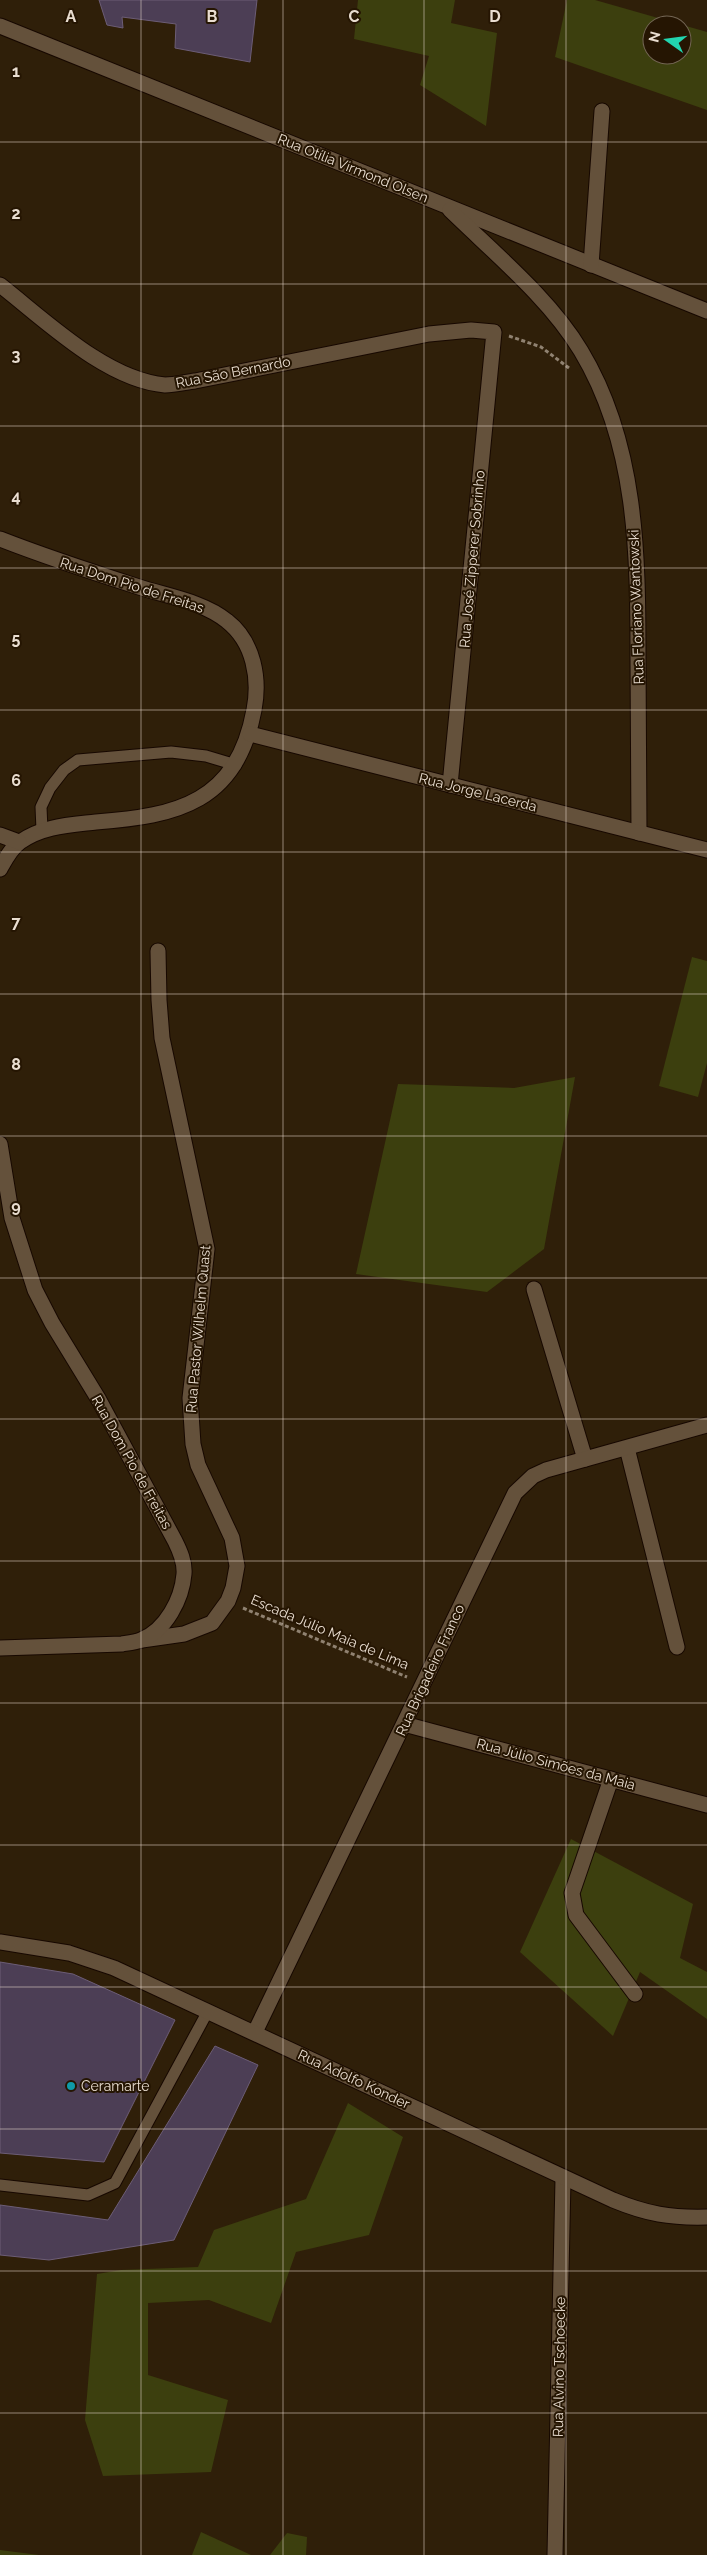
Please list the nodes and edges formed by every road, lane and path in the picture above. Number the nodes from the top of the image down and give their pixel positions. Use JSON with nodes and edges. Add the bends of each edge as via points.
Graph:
{"nodes":[{"id":1,"x":0,"y":26,"type":"edge"},
{"id":2,"x":602,"y":110,"type":"dead end"},
{"id":3,"x":445,"y":205,"type":"junction"},
{"id":4,"x":592,"y":264,"type":"junction"},
{"id":5,"x":0,"y":285,"type":"edge"},
{"id":6,"x":707,"y":311,"type":"edge"},
{"id":7,"x":494,"y":332,"type":"junction"},
{"id":8,"x":573,"y":372,"type":"dead end"},
{"id":9,"x":0,"y":539,"type":"edge"},
{"id":10,"x":250,"y":734,"type":"junction"},
{"id":11,"x":236,"y":765,"type":"junction"},
{"id":12,"x":450,"y":785,"type":"junction"},
{"id":13,"x":42,"y":830,"type":"junction"},
{"id":14,"x":639,"y":833,"type":"junction"},
{"id":15,"x":0,"y":835,"type":"edge"},
{"id":16,"x":19,"y":842,"type":"junction"},
{"id":17,"x":707,"y":850,"type":"edge"},
{"id":18,"x":0,"y":869,"type":"edge"},
{"id":19,"x":158,"y":951,"type":"dead end"},
{"id":20,"x":0,"y":1144,"type":"edge"},
{"id":21,"x":534,"y":1289,"type":"dead end"},
{"id":22,"x":707,"y":1426,"type":"edge"},
{"id":23,"x":627,"y":1448,"type":"junction"},
{"id":24,"x":585,"y":1459,"type":"junction"},
{"id":25,"x":228,"y":1602,"type":"junction"},
{"id":26,"x":142,"y":1640,"type":"junction"},
{"id":27,"x":677,"y":1647,"type":"dead end"},
{"id":28,"x":0,"y":1648,"type":"edge"},
{"id":29,"x":423,"y":1684,"type":"junction"},
{"id":30,"x":404,"y":1724,"type":"junction"},
{"id":31,"x":611,"y":1779,"type":"junction"},
{"id":32,"x":707,"y":1805,"type":"edge"},
{"id":33,"x":0,"y":1942,"type":"edge"},
{"id":34,"x":635,"y":1994,"type":"dead end"},
{"id":35,"x":208,"y":2010,"type":"junction"},
{"id":36,"x":255,"y":2032,"type":"junction"},
{"id":37,"x":563,"y":2179,"type":"junction"},
{"id":38,"x":0,"y":2185,"type":"edge"},
{"id":39,"x":707,"y":2217,"type":"edge"},
{"id":40,"x":555,"y":2555,"type":"edge"}],
"edges":[{"from":1,"to":3,"type":"street","name":"Rua Otília Virmond Olsen"},
{"from":2,"to":4,"type":"street"},
{"from":3,"to":4,"type":"street","name":"Rua Otília Virmond Olsen"},
{"from":3,"to":14,"type":"street","name":"Rua Floriano Wantowski","via":[[561,323],[599,385],[614,426],[630,498],[636,544]]},
{"from":4,"to":6,"type":"street","name":"Rua Otília Virmond Olsen"},
{"from":5,"to":7,"type":"street","name":"Rua São Bernardo","via":[[103,362],[145,381],[166,385],[429,334],[471,330]]},
{"from":7,"to":8,"type":"path","via":[[541,347]]},
{"from":7,"to":12,"type":"street","name":"Rua José Zipperer Sobrinho"},
{"from":9,"to":10,"type":"street","name":"Rua Dom Pio de Freitas","via":[[183,601],[227,621],[243,637],[253,658],[256,690]]},
{"from":10,"to":11,"type":"street","name":"Rua Dom Pio de Freitas"},
{"from":10,"to":12,"type":"street","name":"Rua Jorge Lacerda"},
{"from":11,"to":13,"type":"street","name":"Rua Dom Pio de Freitas","via":[[216,787],[189,805],[161,815]]},
{"from":11,"to":13,"type":"lane","via":[[206,756],[170,752],[78,760],[64,770],[50,788],[41,807]]},
{"from":12,"to":14,"type":"street","name":"Rua Jorge Lacerda"},
{"from":13,"to":16,"type":"street","name":"Rua Dom Pio de Freitas"},
{"from":14,"to":17,"type":"street","name":"Rua Jorge Lacerda"},
{"from":15,"to":16,"type":"street"},
{"from":16,"to":18,"type":"street","name":"Rua Dom Pio de Freitas"},
{"from":19,"to":25,"type":"street","name":"Rua Pastor Wilhelm Quast","via":[[162,1038],[207,1249],[192,1373],[190,1421],[198,1465],[236,1552],[236,1576]]},
{"from":20,"to":26,"type":"street","name":"Rua Dom Pio de Freitas","via":[[12,1218],[36,1290],[72,1359],[99,1400],[182,1558],[184,1573],[180,1595],[171,1613]]},
{"from":21,"to":24,"type":"street"},
{"from":22,"to":23,"type":"street","name":"Rua Brigadeiro Franco"},
{"from":23,"to":24,"type":"street","name":"Rua Brigadeiro Franco"},
{"from":23,"to":27,"type":"street"},
{"from":24,"to":29,"type":"street","name":"Rua Brigadeiro Franco","via":[[533,1476],[515,1493]]},
{"from":25,"to":26,"type":"street","name":"Rua Pastor Wilhelm Quast","via":[[212,1622],[200,1629]]},
{"from":25,"to":29,"type":"path","name":"Escada Júlio Maia de Lima"},
{"from":26,"to":28,"type":"street","via":[[95,1646]]},
{"from":29,"to":30,"type":"street","name":"Rua Brigadeiro Franco"},
{"from":30,"to":31,"type":"street","name":"Rua Júlio Simões da Maia"},
{"from":30,"to":36,"type":"street","name":"Rua Brigadeiro Franco"},
{"from":31,"to":32,"type":"street","name":"Rua Júlio Simões da Maia"},
{"from":31,"to":34,"type":"street","via":[[572,1893],[576,1915]]},
{"from":33,"to":35,"type":"street","name":"Rua Adolfo Konder","via":[[90,1959]]},
{"from":35,"to":36,"type":"street","name":"Rua Adolfo Konder"},
{"from":35,"to":38,"type":"lane","via":[[115,2183],[88,2195]]},
{"from":36,"to":37,"type":"street","name":"Rua Adolfo Konder"},
{"from":37,"to":39,"type":"street","name":"Rua Adolfo Konder","via":[[648,2213],[677,2218]]},
{"from":37,"to":40,"type":"street","name":"Rua Alvino Tschoecke"}]}
